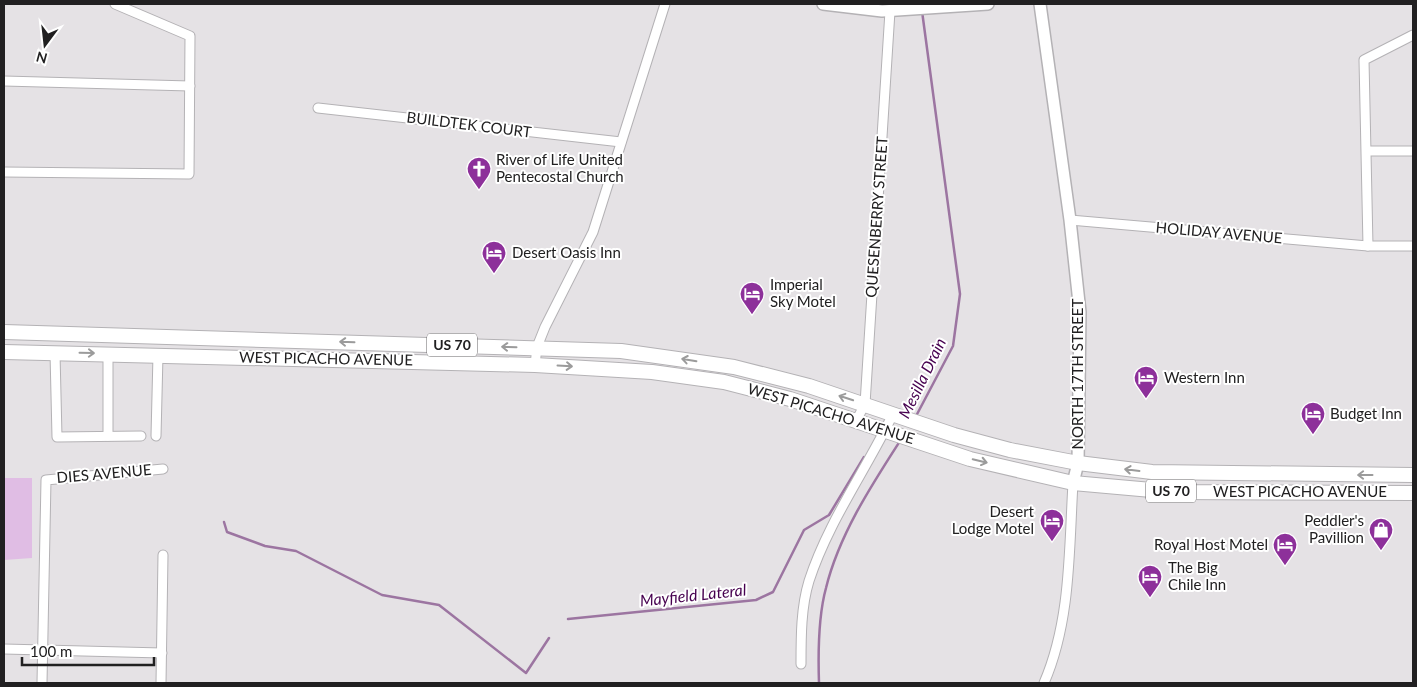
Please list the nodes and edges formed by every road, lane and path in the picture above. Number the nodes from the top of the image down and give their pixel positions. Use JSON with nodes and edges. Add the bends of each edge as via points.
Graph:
{"nodes":[{"id":1,"x":115,"y":4,"type":"edge"},
{"id":2,"x":665,"y":4,"type":"edge"},
{"id":3,"x":823,"y":4,"type":"edge"},
{"id":4,"x":988,"y":4,"type":"edge"},
{"id":5,"x":1040,"y":4,"type":"edge"},
{"id":6,"x":890,"y":11,"type":"junction"},
{"id":7,"x":1413,"y":35,"type":"edge"},
{"id":8,"x":4,"y":80,"type":"edge"},
{"id":9,"x":190,"y":86,"type":"junction"},
{"id":10,"x":318,"y":108,"type":"dead end"},
{"id":11,"x":621,"y":142,"type":"junction"},
{"id":12,"x":1366,"y":151,"type":"junction"},
{"id":13,"x":1413,"y":151,"type":"edge"},
{"id":14,"x":4,"y":172,"type":"edge"},
{"id":15,"x":1070,"y":220,"type":"junction"},
{"id":16,"x":1368,"y":246,"type":"junction"},
{"id":17,"x":1413,"y":246,"type":"edge"},
{"id":18,"x":4,"y":332,"type":"edge"},
{"id":19,"x":537,"y":348,"type":"junction"},
{"id":20,"x":4,"y":352,"type":"edge"},
{"id":21,"x":55,"y":353,"type":"junction"},
{"id":22,"x":108,"y":354,"type":"junction"},
{"id":23,"x":158,"y":355,"type":"junction"},
{"id":24,"x":535,"y":364,"type":"junction"},
{"id":25,"x":865,"y":404,"type":"junction"},
{"id":26,"x":892,"y":414,"type":"junction"},
{"id":27,"x":856,"y":421,"type":"junction"},
{"id":28,"x":885,"y":430,"type":"junction"},
{"id":29,"x":108,"y":436,"type":"junction"},
{"id":30,"x":141,"y":436,"type":"dead end"},
{"id":31,"x":156,"y":436,"type":"dead end"},
{"id":32,"x":1078,"y":463,"type":"junction"},
{"id":33,"x":163,"y":469,"type":"dead end"},
{"id":34,"x":1413,"y":475,"type":"edge"},
{"id":35,"x":1074,"y":483,"type":"junction"},
{"id":36,"x":1413,"y":493,"type":"edge"},
{"id":37,"x":163,"y":555,"type":"dead end"},
{"id":38,"x":4,"y":649,"type":"edge"},
{"id":39,"x":42,"y":650,"type":"junction"},
{"id":40,"x":162,"y":653,"type":"junction"},
{"id":41,"x":801,"y":664,"type":"dead end"},
{"id":42,"x":42,"y":683,"type":"edge"},
{"id":43,"x":161,"y":683,"type":"edge"},
{"id":44,"x":1044,"y":683,"type":"edge"}],
"edges":[{"from":1,"to":9,"type":"street","via":[[190,36]]},
{"from":2,"to":11,"type":"street"},
{"from":3,"to":6,"type":"street"},
{"from":4,"to":6,"type":"street"},
{"from":5,"to":15,"type":"street","name":"NORTH 17TH STREET"},
{"from":6,"to":25,"type":"street","name":"QUESENBERRY STREET"},
{"from":7,"to":12,"type":"street","via":[[1364,60]]},
{"from":8,"to":9,"type":"street"},
{"from":9,"to":14,"type":"street","via":[[189,174]]},
{"from":10,"to":11,"type":"street","name":"BUILDTEK COURT"},
{"from":11,"to":19,"type":"street","via":[[592,232]]},
{"from":12,"to":13,"type":"street"},
{"from":12,"to":16,"type":"street"},
{"from":15,"to":16,"type":"street","name":"HOLIDAY AVENUE"},
{"from":15,"to":32,"type":"street","name":"NORTH 17TH STREET","via":[[1080,312]]},
{"from":16,"to":17,"type":"street","name":"HOLIDAY AVENUE"},
{"from":19,"to":18,"type":"main road","name":"WEST PICACHO AVENUE","number":"US 70","one_way":true},
{"from":19,"to":24,"type":"street"},
{"from":25,"to":19,"type":"main road","name":"WEST PICACHO AVENUE","number":"US 70","one_way":true,"via":[[734,367],[621,351]]},
{"from":20,"to":21,"type":"main road","name":"WEST PICACHO AVENUE","number":"US 70"},
{"from":21,"to":22,"type":"main road","name":"WEST PICACHO AVENUE","number":"US 70","one_way":true},
{"from":21,"to":29,"type":"street","via":[[57,437]]},
{"from":22,"to":23,"type":"main road","name":"WEST PICACHO AVENUE","number":"US 70"},
{"from":22,"to":29,"type":"street"},
{"from":23,"to":24,"type":"main road","name":"WEST PICACHO AVENUE","number":"US 70"},
{"from":23,"to":31,"type":"street"},
{"from":24,"to":27,"type":"main road","name":"WEST PICACHO AVENUE","number":"US 70","one_way":true,"via":[[652,372],[724,382]]},
{"from":25,"to":26,"type":"main road","name":"WEST PICACHO AVENUE","number":"US 70"},
{"from":25,"to":27,"type":"street","name":"QUESENBERRY STREET"},
{"from":26,"to":28,"type":"street"},
{"from":26,"to":32,"type":"main road","name":"WEST PICACHO AVENUE","number":"US 70","via":[[1010,450]]},
{"from":27,"to":28,"type":"main road","name":"WEST PICACHO AVENUE","number":"US 70"},
{"from":28,"to":35,"type":"main road","name":"WEST PICACHO AVENUE","number":"US 70","one_way":true,"via":[[970,458]]},
{"from":28,"to":41,"type":"street","via":[[823,544],[808,583]]},
{"from":29,"to":30,"type":"street"},
{"from":34,"to":32,"type":"main road","name":"WEST PICACHO AVENUE","number":"US 70","one_way":true,"via":[[1152,472]]},
{"from":32,"to":35,"type":"street","name":"NORTH 17TH STREET"},
{"from":33,"to":39,"type":"street","name":"DIES AVENUE","via":[[46,480]]},
{"from":35,"to":36,"type":"main road","name":"WEST PICACHO AVENUE","number":"US 70","via":[[1174,492]]},
{"from":35,"to":44,"type":"street","name":"NORTH 17TH STREET","via":[[1065,604],[1056,657]]},
{"from":37,"to":40,"type":"street"},
{"from":38,"to":39,"type":"street"},
{"from":39,"to":40,"type":"street"},
{"from":39,"to":42,"type":"street"},
{"from":40,"to":43,"type":"street"}]}
